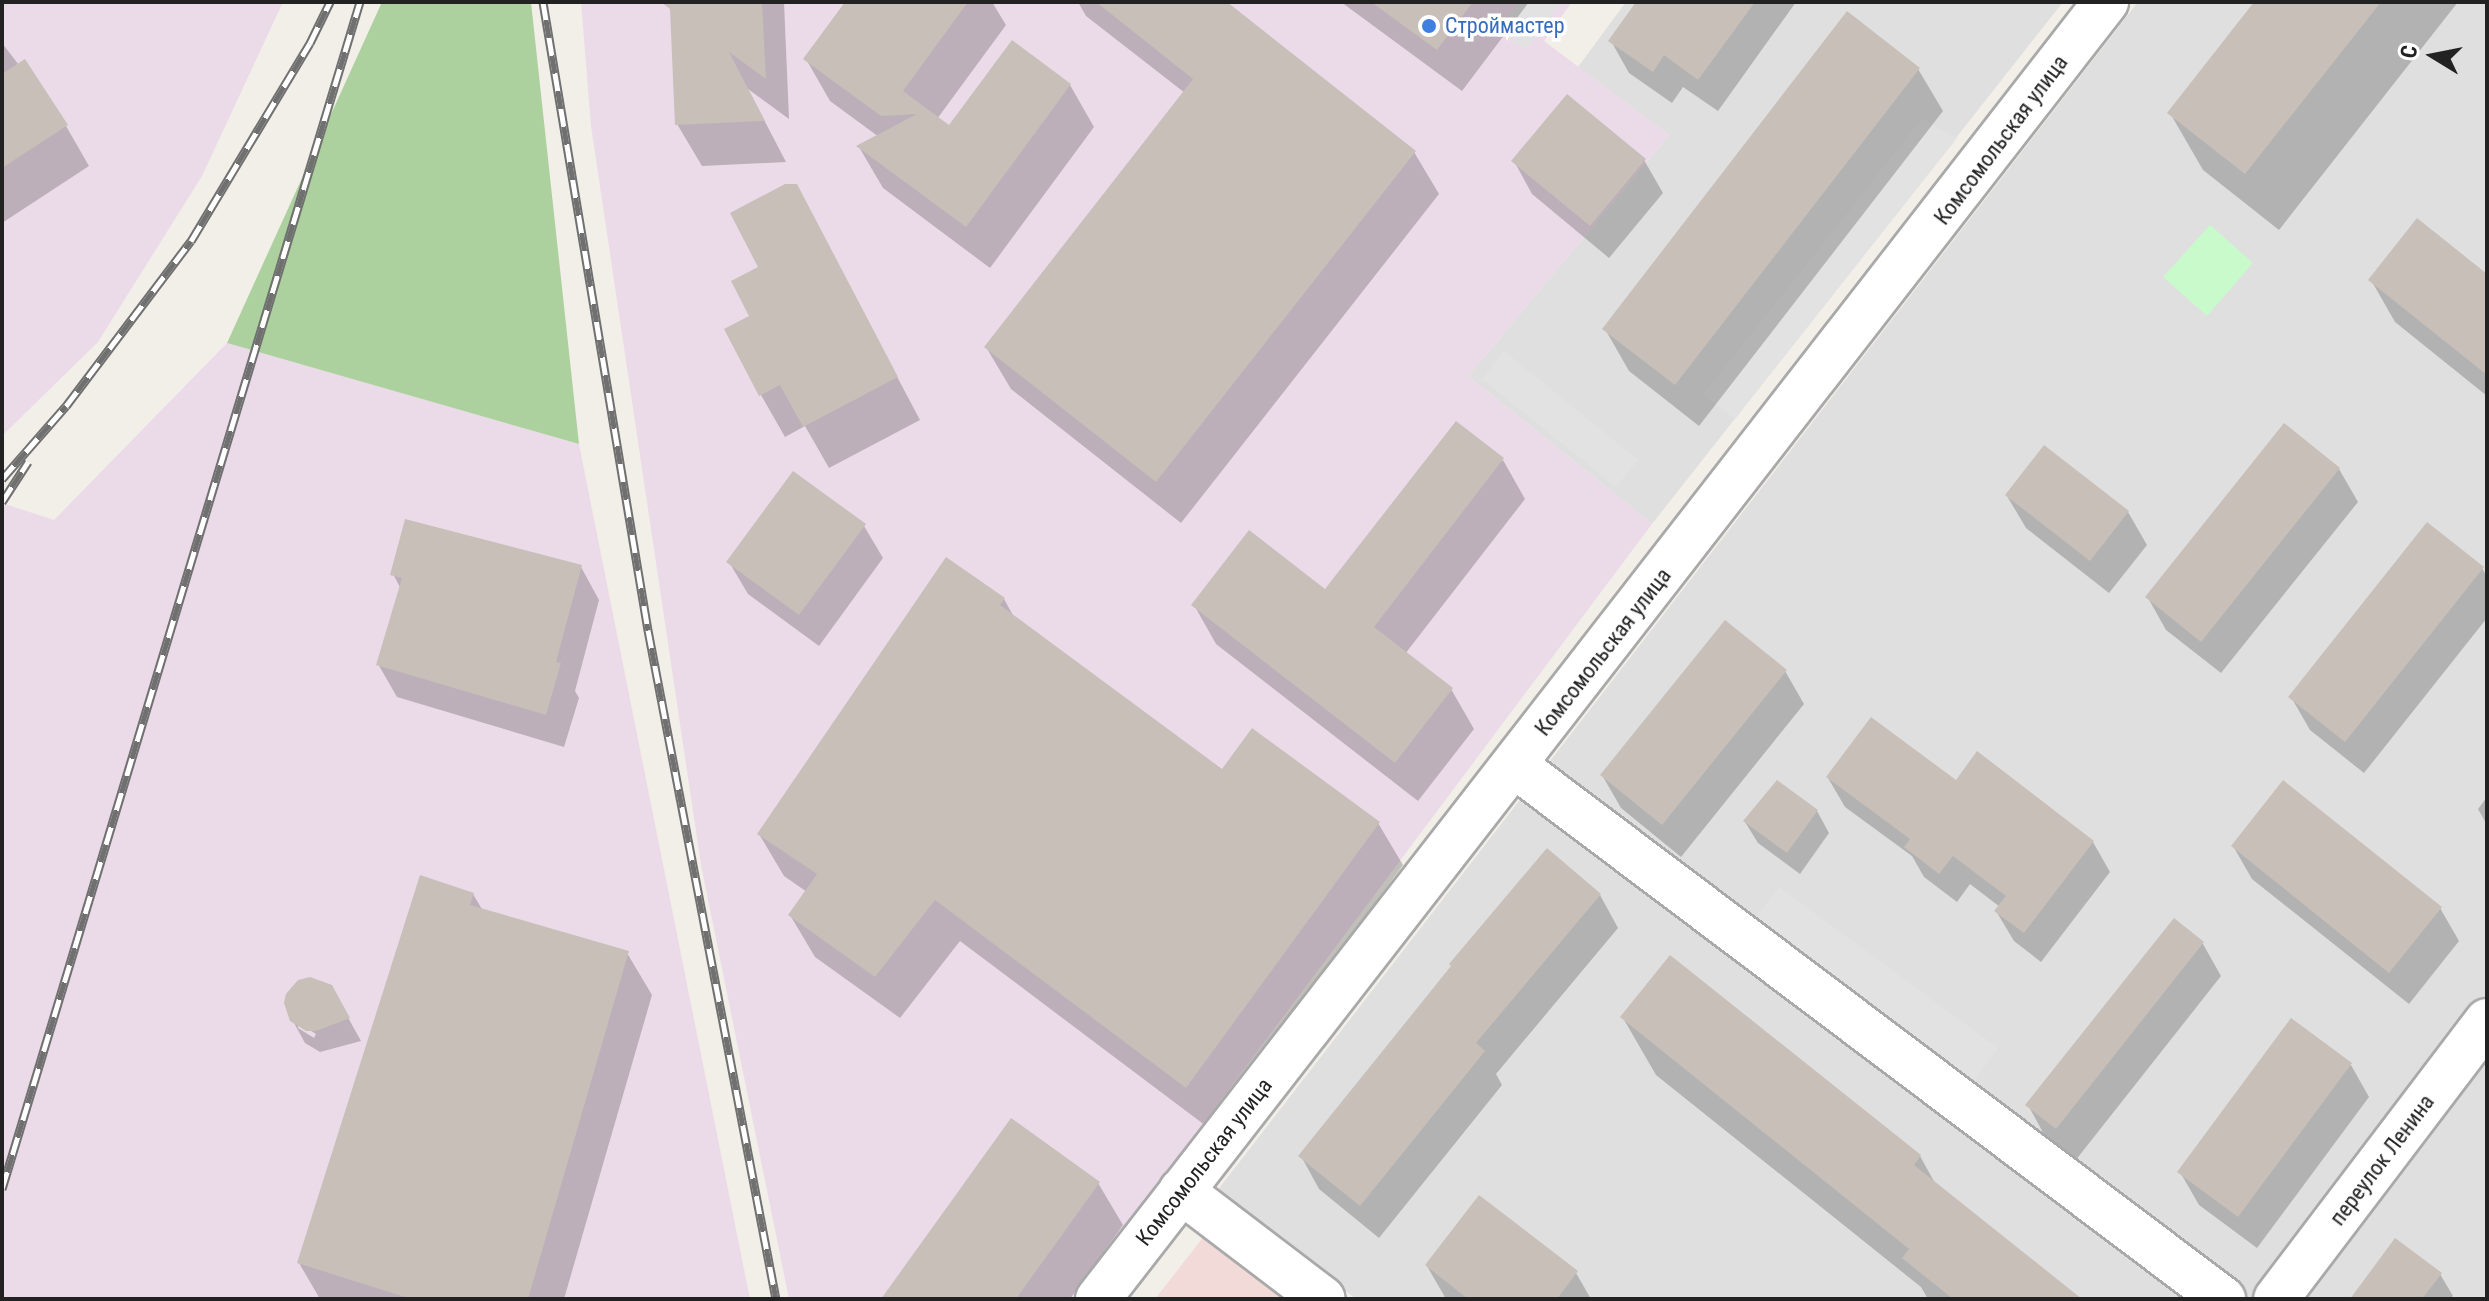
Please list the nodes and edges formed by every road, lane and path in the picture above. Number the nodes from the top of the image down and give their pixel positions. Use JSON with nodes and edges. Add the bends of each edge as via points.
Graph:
{"nodes":[{"id":1,"x":2106,"y":2,"type":"edge"},
{"id":2,"x":1514,"y":765,"type":"junction"},
{"id":3,"x":2487,"y":1021,"type":"edge"},
{"id":4,"x":1181,"y":1191,"type":"junction"},
{"id":5,"x":1098,"y":1299,"type":"edge"},
{"id":6,"x":1323,"y":1299,"type":"edge"},
{"id":7,"x":2223,"y":1299,"type":"edge"},
{"id":8,"x":2276,"y":1299,"type":"edge"}],
"edges":[{"from":1,"to":2,"type":"street","name":"Комсомольская улица"},
{"from":2,"to":4,"type":"street","name":"Комсомольская улица"},
{"from":2,"to":7,"type":"street"},
{"from":3,"to":8,"type":"street","name":"переулок Ленина"},
{"from":4,"to":5,"type":"street","name":"Комсомольская улица"},
{"from":4,"to":6,"type":"street"}]}
